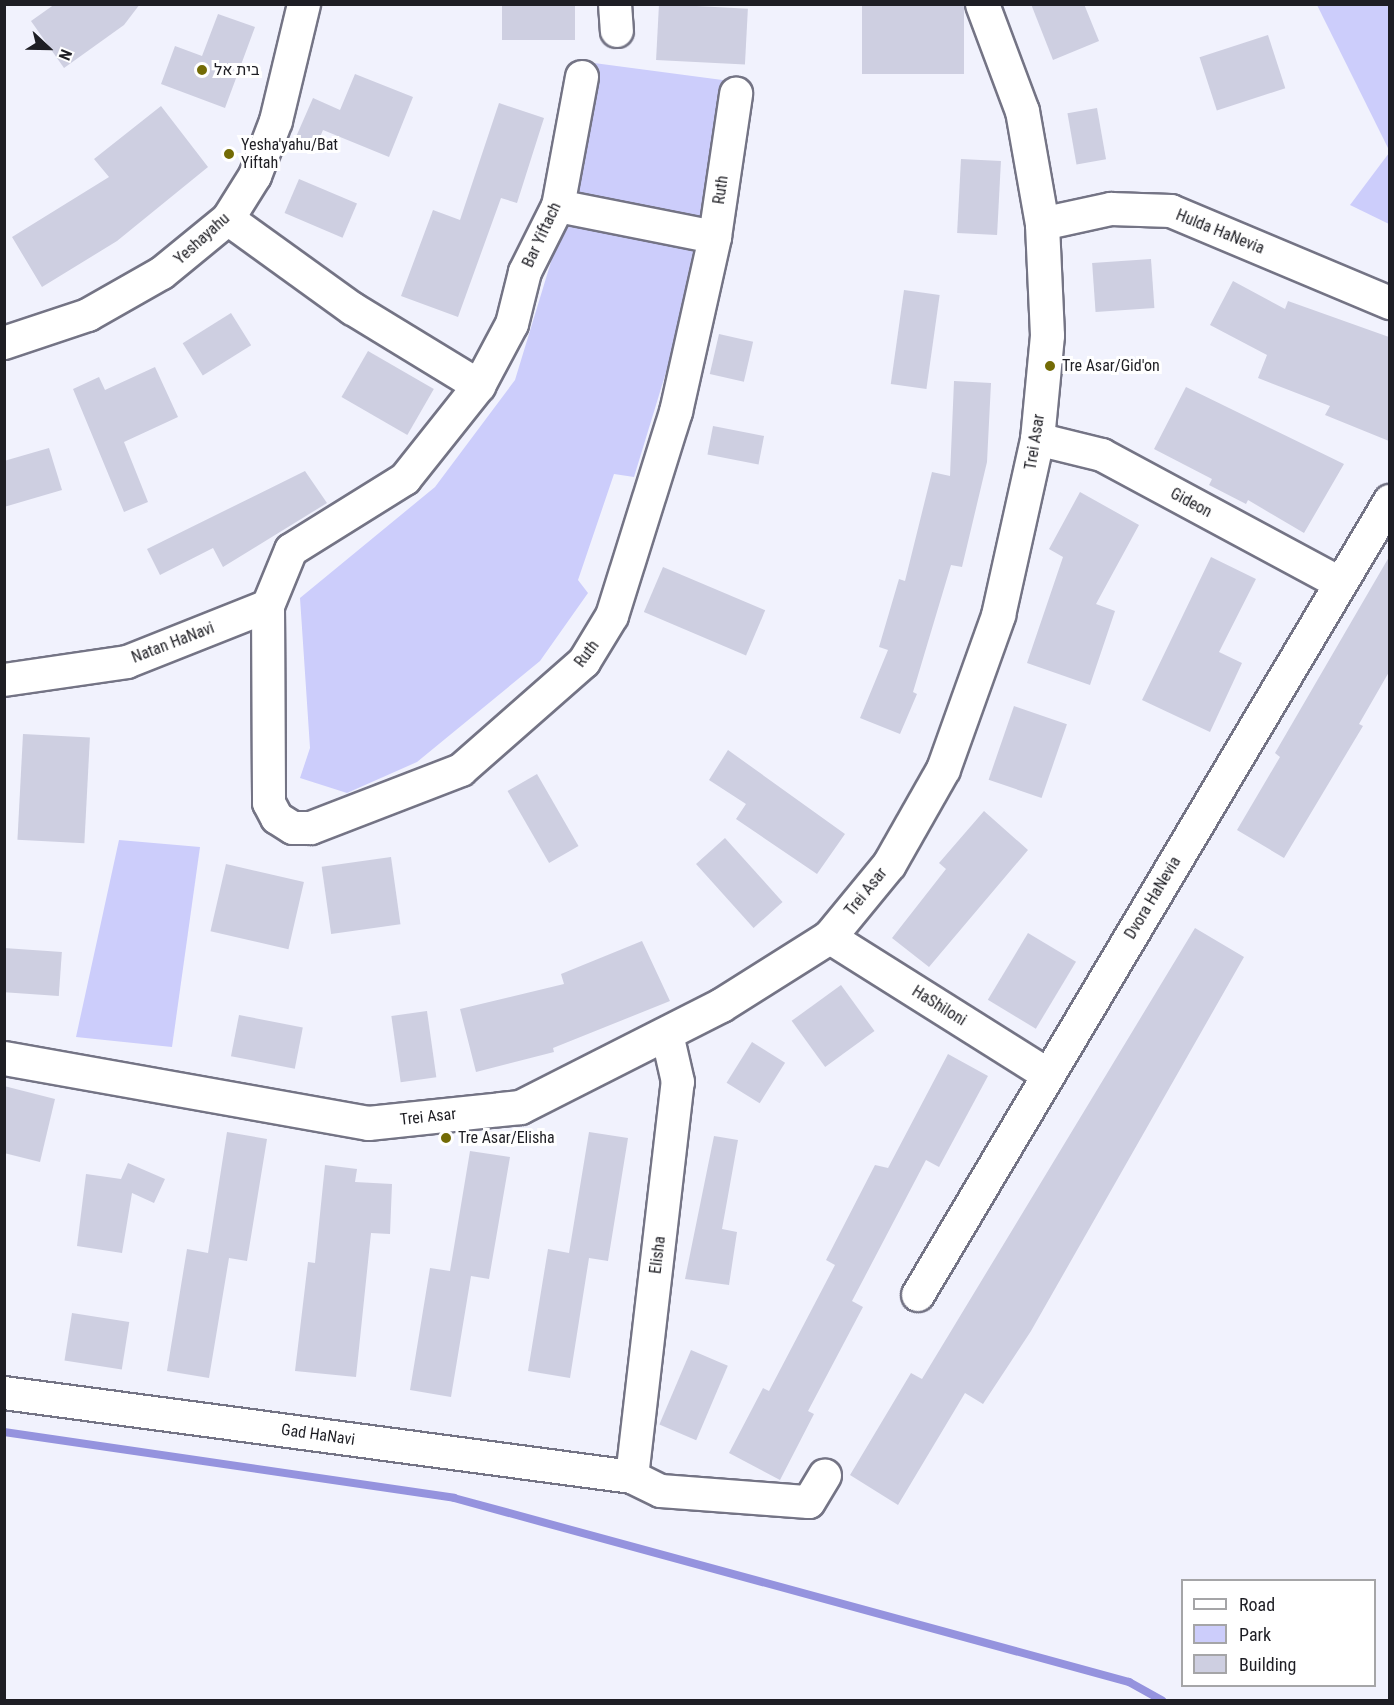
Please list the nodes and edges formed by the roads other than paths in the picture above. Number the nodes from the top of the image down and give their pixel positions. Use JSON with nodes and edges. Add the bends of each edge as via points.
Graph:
{"nodes":[{"id":1,"x":304,"y":4,"type":"edge"},
{"id":2,"x":982,"y":4,"type":"edge"},
{"id":3,"x":582,"y":77,"type":"dead end"},
{"id":4,"x":736,"y":94,"type":"dead end"},
{"id":5,"x":558,"y":206,"type":"junction"},
{"id":6,"x":228,"y":219,"type":"junction"},
{"id":7,"x":1042,"y":224,"type":"junction"},
{"id":8,"x":715,"y":237,"type":"junction"},
{"id":9,"x":1389,"y":303,"type":"edge"},
{"id":10,"x":4,"y":343,"type":"edge"},
{"id":11,"x":479,"y":386,"type":"junction"},
{"id":12,"x":1037,"y":439,"type":"junction"},
{"id":13,"x":1389,"y":501,"type":"edge"},
{"id":14,"x":1340,"y":583,"type":"junction"},
{"id":15,"x":268,"y":606,"type":"junction"},
{"id":16,"x":4,"y":680,"type":"edge"},
{"id":17,"x":830,"y":937,"type":"junction"},
{"id":18,"x":667,"y":1034,"type":"junction"},
{"id":19,"x":4,"y":1058,"type":"edge"},
{"id":20,"x":1048,"y":1075,"type":"junction"},
{"id":21,"x":918,"y":1295,"type":"dead end"},
{"id":22,"x":4,"y":1393,"type":"edge"},
{"id":23,"x":825,"y":1475,"type":"dead end"},
{"id":24,"x":632,"y":1477,"type":"junction"}],
"edges":[{"from":1,"to":6,"type":"street","name":"Yeshayahu","via":[[276,121],[255,176]]},
{"from":2,"to":7,"type":"street","name":"Trei Asar","via":[[1022,111]]},
{"from":3,"to":5,"type":"street","name":"Bar Yiftach"},
{"from":4,"to":8,"type":"street","name":"Ruth"},
{"from":5,"to":8,"type":"street"},
{"from":5,"to":11,"type":"street","name":"Bar Yiftach","via":[[525,272],[512,324]]},
{"from":6,"to":10,"type":"street","name":"Yeshayahu","via":[[162,273],[97,309]]},
{"from":6,"to":11,"type":"street","via":[[353,309]]},
{"from":7,"to":9,"type":"street","name":"Hulda HaNevia","via":[[1111,209],[1171,212]]},
{"from":7,"to":12,"type":"street","name":"Trei Asar","via":[[1047,335]]},
{"from":8,"to":15,"type":"street","name":"Ruth","via":[[676,412],[612,616],[584,662],[461,770],[311,828],[293,828],[277,818],[269,803]]},
{"from":11,"to":15,"type":"street","name":"Bar Yiftach","via":[[405,479],[291,550]]},
{"from":12,"to":14,"type":"street","name":"Gideon","via":[[1102,455]]},
{"from":12,"to":17,"type":"street","name":"Trei Asar","via":[[998,615],[943,769],[889,864]]},
{"from":13,"to":14,"type":"street","name":"Dvora HaNevia"},
{"from":14,"to":20,"type":"street","name":"Dvora HaNevia"},
{"from":15,"to":16,"type":"street","name":"Natan HaNavi","via":[[127,662]]},
{"from":17,"to":18,"type":"street","name":"Trei Asar"},
{"from":17,"to":20,"type":"street","name":"HaShiloni"},
{"from":18,"to":19,"type":"street","name":"Trei Asar","via":[[519,1107],[369,1123]]},
{"from":18,"to":24,"type":"street","name":"Elisha","via":[[678,1082]]},
{"from":20,"to":21,"type":"street","name":"Dvora HaNevia"},
{"from":22,"to":24,"type":"street","name":"Gad HaNavi"},
{"from":23,"to":24,"type":"street","name":"Gad HaNavi","via":[[809,1502],[661,1491]]}]}
